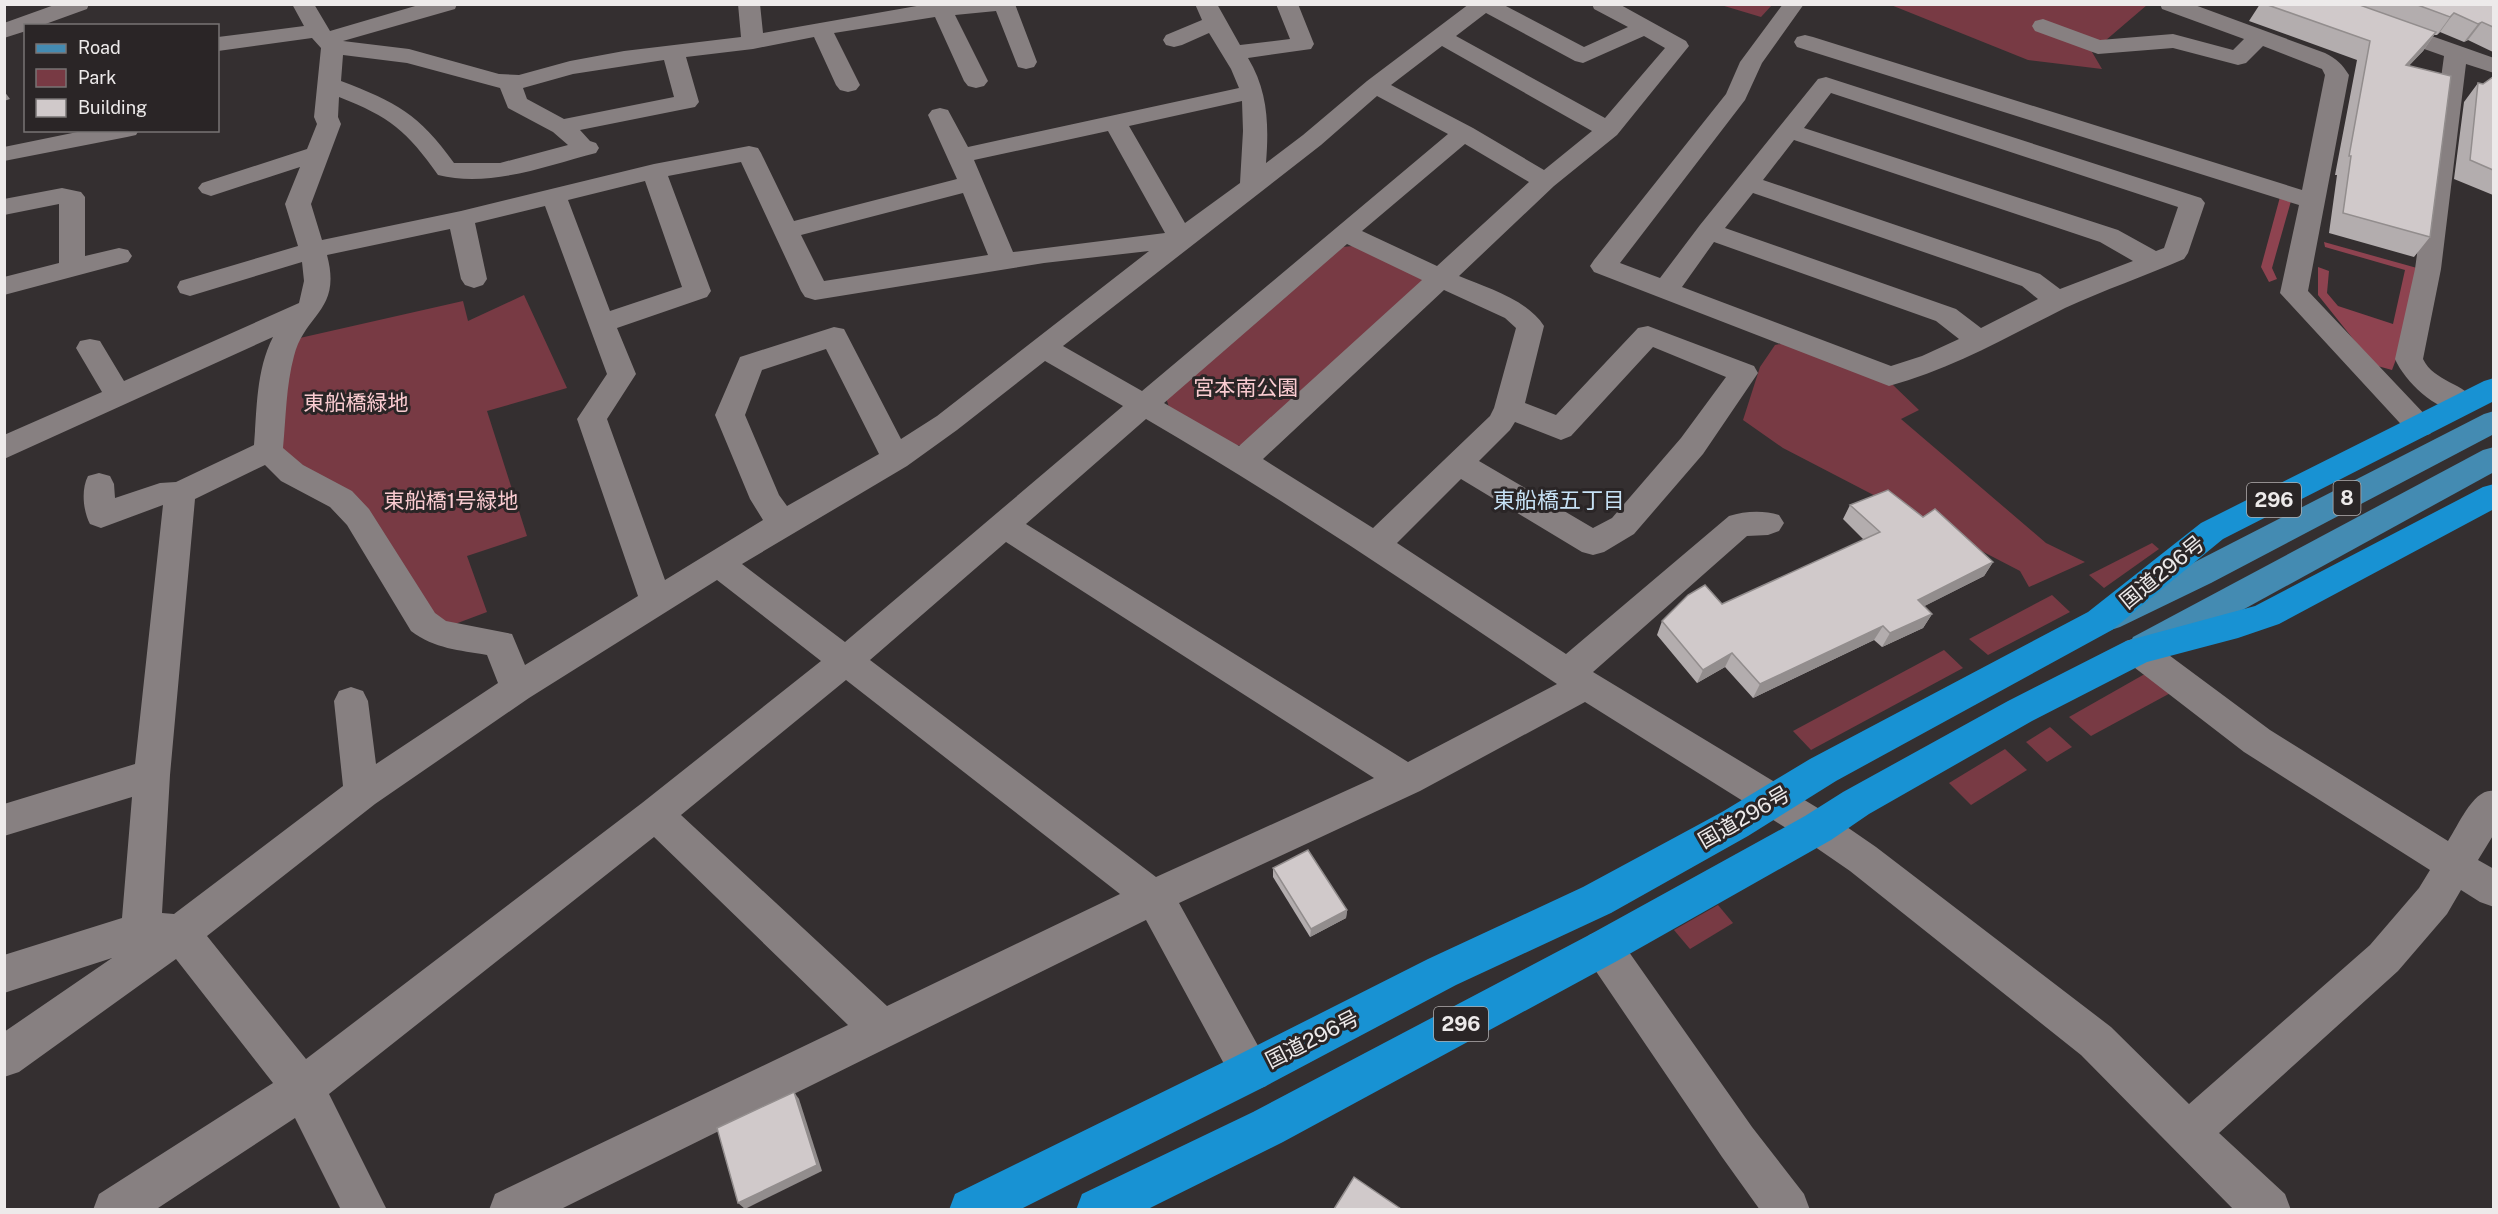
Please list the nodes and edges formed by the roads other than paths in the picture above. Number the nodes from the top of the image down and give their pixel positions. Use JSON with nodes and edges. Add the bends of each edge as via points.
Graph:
{"nodes":[{"id":1,"x":79,"y":4,"type":"edge"},
{"id":2,"x":303,"y":4,"type":"edge"},
{"id":3,"x":447,"y":4,"type":"edge"},
{"id":4,"x":749,"y":4,"type":"edge"},
{"id":5,"x":1003,"y":4,"type":"edge"},
{"id":6,"x":1287,"y":4,"type":"edge"},
{"id":7,"x":1602,"y":4,"type":"edge"},
{"id":8,"x":1794,"y":4,"type":"edge"},
{"id":9,"x":2319,"y":4,"type":"edge"},
{"id":10,"x":1491,"y":5,"type":"edge"},
{"id":11,"x":2176,"y":5,"type":"edge"},
{"id":12,"x":940,"y":7,"type":"edge"},
{"id":13,"x":853,"y":14,"type":"edge"},
{"id":14,"x":1209,"y":14,"type":"edge"},
{"id":15,"x":35,"y":24,"type":"edge"},
{"id":16,"x":2043,"y":26,"type":"dead end"},
{"id":17,"x":1644,"y":28,"type":"junction"},
{"id":18,"x":822,"y":29,"type":"junction"},
{"id":19,"x":1440,"y":36,"type":"junction"},
{"id":20,"x":2259,"y":37,"type":"junction"},
{"id":21,"x":325,"y":39,"type":"junction"},
{"id":22,"x":1174,"y":40,"type":"dead end"},
{"id":23,"x":753,"y":42,"type":"junction"},
{"id":24,"x":1805,"y":42,"type":"dead end"},
{"id":25,"x":219,"y":44,"type":"edge"},
{"id":26,"x":674,"y":53,"type":"junction"},
{"id":27,"x":2456,"y":53,"type":"junction"},
{"id":28,"x":1233,"y":54,"type":"junction"},
{"id":29,"x":1026,"y":62,"type":"dead end"},
{"id":30,"x":2493,"y":66,"type":"edge"},
{"id":31,"x":976,"y":81,"type":"dead end"},
{"id":32,"x":510,"y":82,"type":"junction"},
{"id":33,"x":329,"y":85,"type":"junction"},
{"id":34,"x":848,"y":86,"type":"dead end"},
{"id":35,"x":1375,"y":86,"type":"junction"},
{"id":36,"x":1251,"y":92,"type":"junction"},
{"id":37,"x":940,"y":115,"type":"dead end"},
{"id":38,"x":1115,"y":122,"type":"junction"},
{"id":39,"x":561,"y":127,"type":"junction"},
{"id":40,"x":1608,"y":130,"type":"junction"},
{"id":41,"x":1789,"y":131,"type":"junction"},
{"id":42,"x":117,"y":132,"type":"edge"},
{"id":43,"x":1464,"y":133,"type":"junction"},
{"id":44,"x":587,"y":148,"type":"junction"},
{"id":45,"x":4,"y":154,"type":"edge"},
{"id":46,"x":316,"y":154,"type":"junction"},
{"id":47,"x":960,"y":156,"type":"junction"},
{"id":48,"x":654,"y":171,"type":"junction"},
{"id":49,"x":1545,"y":181,"type":"junction"},
{"id":50,"x":609,"y":182,"type":"junction"},
{"id":51,"x":971,"y":183,"type":"junction"},
{"id":52,"x":1748,"y":183,"type":"junction"},
{"id":53,"x":1252,"y":184,"type":"junction"},
{"id":54,"x":211,"y":188,"type":"dead end"},
{"id":55,"x":554,"y":196,"type":"junction"},
{"id":56,"x":2312,"y":201,"type":"junction"},
{"id":57,"x":4,"y":207,"type":"edge"},
{"id":58,"x":461,"y":219,"type":"junction"},
{"id":59,"x":787,"y":231,"type":"junction"},
{"id":60,"x":1709,"y":231,"type":"junction"},
{"id":61,"x":1344,"y":233,"type":"junction"},
{"id":62,"x":1181,"y":239,"type":"junction"},
{"id":63,"x":314,"y":250,"type":"junction"},
{"id":64,"x":119,"y":256,"type":"dead end"},
{"id":65,"x":1004,"y":262,"type":"junction"},
{"id":66,"x":2155,"y":262,"type":"junction"},
{"id":67,"x":72,"y":268,"type":"junction"},
{"id":68,"x":1440,"y":278,"type":"junction"},
{"id":69,"x":474,"y":279,"type":"dead end"},
{"id":70,"x":4,"y":286,"type":"edge"},
{"id":71,"x":190,"y":287,"type":"dead end"},
{"id":72,"x":1665,"y":291,"type":"junction"},
{"id":73,"x":2058,"y":301,"type":"junction"},
{"id":74,"x":311,"y":308,"type":"junction"},
{"id":75,"x":601,"y":324,"type":"junction"},
{"id":76,"x":1978,"y":340,"type":"junction"},
{"id":77,"x":1043,"y":347,"type":"junction"},
{"id":78,"x":90,"y":348,"type":"dead end"},
{"id":79,"x":2493,"y":388,"type":"edge"},
{"id":80,"x":118,"y":395,"type":"junction"},
{"id":81,"x":1145,"y":403,"type":"junction"},
{"id":82,"x":2462,"y":403,"type":"junction"},
{"id":83,"x":1509,"y":408,"type":"junction"},
{"id":84,"x":2493,"y":421,"type":"edge"},
{"id":85,"x":2420,"y":427,"type":"junction"},
{"id":86,"x":4,"y":448,"type":"edge"},
{"id":87,"x":268,"y":452,"type":"junction"},
{"id":88,"x":896,"y":458,"type":"junction"},
{"id":89,"x":2493,"y":458,"type":"edge"},
{"id":90,"x":1242,"y":461,"type":"junction"},
{"id":91,"x":1460,"y":464,"type":"junction"},
{"id":92,"x":99,"y":484,"type":"dead end"},
{"id":93,"x":180,"y":493,"type":"junction"},
{"id":94,"x":2493,"y":495,"type":"edge"},
{"id":95,"x":782,"y":523,"type":"junction"},
{"id":96,"x":1768,"y":523,"type":"dead end"},
{"id":97,"x":1004,"y":525,"type":"junction"},
{"id":98,"x":1375,"y":545,"type":"junction"},
{"id":99,"x":718,"y":563,"type":"junction"},
{"id":100,"x":656,"y":601,"type":"junction"},
{"id":101,"x":2100,"y":621,"type":"junction"},
{"id":102,"x":2138,"y":651,"type":"junction"},
{"id":103,"x":847,"y":660,"type":"junction"},
{"id":104,"x":1577,"y":679,"type":"junction"},
{"id":105,"x":517,"y":688,"type":"junction"},
{"id":106,"x":351,"y":701,"type":"dead end"},
{"id":107,"x":152,"y":775,"type":"junction"},
{"id":108,"x":1407,"y":780,"type":"junction"},
{"id":109,"x":362,"y":793,"type":"junction"},
{"id":110,"x":1774,"y":801,"type":"junction"},
{"id":111,"x":2490,"y":806,"type":"dead end"},
{"id":112,"x":655,"y":814,"type":"junction"},
{"id":113,"x":4,"y":820,"type":"edge"},
{"id":114,"x":1818,"y":828,"type":"junction"},
{"id":115,"x":2454,"y":867,"type":"junction"},
{"id":116,"x":2493,"y":890,"type":"edge"},
{"id":117,"x":1153,"y":897,"type":"junction"},
{"id":118,"x":160,"y":932,"type":"junction"},
{"id":119,"x":1603,"y":948,"type":"junction"},
{"id":120,"x":4,"y":974,"type":"edge"},
{"id":121,"x":883,"y":1030,"type":"junction"},
{"id":122,"x":4,"y":1057,"type":"edge"},
{"id":123,"x":1251,"y":1071,"type":"junction"},
{"id":124,"x":303,"y":1088,"type":"junction"},
{"id":125,"x":2188,"y":1133,"type":"junction"},
{"id":126,"x":115,"y":1209,"type":"edge"},
{"id":127,"x":366,"y":1209,"type":"edge"},
{"id":128,"x":511,"y":1209,"type":"edge"},
{"id":129,"x":971,"y":1209,"type":"edge"},
{"id":130,"x":1098,"y":1209,"type":"edge"},
{"id":131,"x":1788,"y":1209,"type":"edge"},
{"id":132,"x":2269,"y":1209,"type":"edge"}],
"edges":[{"from":1,"to":15,"type":"street"},
{"from":2,"to":21,"type":"street"},
{"from":3,"to":21,"type":"street"},
{"from":4,"to":23,"type":"street"},
{"from":5,"to":12,"type":"street"},
{"from":5,"to":29,"type":"street"},
{"from":6,"to":28,"type":"street","via":[[1303,44]]},
{"from":7,"to":17,"type":"street"},
{"from":8,"to":72,"type":"street","via":[[1750,63],[1737,95],[1603,266]]},
{"from":9,"to":27,"type":"street"},
{"from":10,"to":17,"type":"street","via":[[1583,56]]},
{"from":10,"to":19,"type":"street"},
{"from":11,"to":20,"type":"street"},
{"from":12,"to":13,"type":"street"},
{"from":12,"to":31,"type":"street"},
{"from":13,"to":18,"type":"street"},
{"from":14,"to":22,"type":"street"},
{"from":14,"to":28,"type":"street"},
{"from":16,"to":20,"type":"street","via":[[2098,47],[2173,41],[2238,58]]},
{"from":17,"to":40,"type":"street","via":[[1678,46]]},
{"from":18,"to":23,"type":"street"},
{"from":18,"to":34,"type":"street"},
{"from":19,"to":35,"type":"street"},
{"from":19,"to":40,"type":"street"},
{"from":20,"to":56,"type":"street","via":[[2317,58],[2331,65],[2337,75]]},
{"from":21,"to":25,"type":"street"},
{"from":21,"to":32,"type":"street"},
{"from":21,"to":33,"type":"street"},
{"from":23,"to":26,"type":"street"},
{"from":24,"to":56,"type":"street"},
{"from":26,"to":32,"type":"street","via":[[624,58]]},
{"from":26,"to":39,"type":"street","via":[[687,102]]},
{"from":27,"to":30,"type":"street"},
{"from":27,"to":82,"type":"street","via":[[2428,270],[2409,359],[2419,376]]},
{"from":28,"to":36,"type":"street","via":[[1247,76]]},
{"from":32,"to":39,"type":"street","via":[[516,103]]},
{"from":33,"to":44,"type":"street","via":[[367,99],[398,117],[422,136],[447,170],[500,170]]},
{"from":33,"to":46,"type":"street","via":[[329,124]]},
{"from":35,"to":43,"type":"street"},
{"from":35,"to":53,"type":"street"},
{"from":36,"to":38,"type":"street"},
{"from":36,"to":53,"type":"street","via":[[1257,113]]},
{"from":37,"to":47,"type":"street"},
{"from":38,"to":47,"type":"street"},
{"from":38,"to":62,"type":"street"},
{"from":39,"to":44,"type":"street"},
{"from":40,"to":49,"type":"street"},
{"from":41,"to":52,"type":"street"},
{"from":41,"to":66,"type":"street","via":[[2109,236]]},
{"from":41,"to":66,"type":"street","via":[[1826,84],[2192,203],[2175,253]]},
{"from":42,"to":45,"type":"street"},
{"from":43,"to":49,"type":"street"},
{"from":43,"to":61,"type":"street"},
{"from":44,"to":50,"type":"street"},
{"from":46,"to":54,"type":"street"},
{"from":46,"to":63,"type":"street","via":[[298,204]]},
{"from":47,"to":51,"type":"street"},
{"from":48,"to":50,"type":"street"},
{"from":48,"to":59,"type":"street","via":[[749,153]]},
{"from":48,"to":75,"type":"street","via":[[697,291]]},
{"from":49,"to":68,"type":"street"},
{"from":50,"to":55,"type":"street"},
{"from":51,"to":59,"type":"street"},
{"from":51,"to":65,"type":"street"},
{"from":52,"to":60,"type":"street"},
{"from":52,"to":73,"type":"street","via":[[2031,280]]},
{"from":53,"to":62,"type":"street"},
{"from":55,"to":58,"type":"street"},
{"from":55,"to":75,"type":"street"},
{"from":56,"to":85,"type":"street","via":[[2294,293]]},
{"from":57,"to":67,"type":"street","via":[[72,197]]},
{"from":58,"to":63,"type":"street"},
{"from":58,"to":69,"type":"street"},
{"from":59,"to":65,"type":"street","via":[[815,291]]},
{"from":60,"to":72,"type":"street"},
{"from":60,"to":76,"type":"street","via":[[1946,315]]},
{"from":61,"to":68,"type":"street"},
{"from":61,"to":81,"type":"street"},
{"from":62,"to":65,"type":"street"},
{"from":62,"to":77,"type":"street"},
{"from":63,"to":71,"type":"street"},
{"from":63,"to":74,"type":"street","via":[[318,264]]},
{"from":64,"to":67,"type":"street"},
{"from":66,"to":73,"type":"street"},
{"from":67,"to":70,"type":"street"},
{"from":68,"to":83,"type":"street","via":[[1515,312],[1530,326]]},
{"from":68,"to":90,"type":"street"},
{"from":72,"to":76,"type":"street","via":[[1889,376]]},
{"from":73,"to":76,"type":"street"},
{"from":74,"to":80,"type":"street"},
{"from":74,"to":87,"type":"street","via":[[285,339],[278,360]]},
{"from":75,"to":100,"type":"street","via":[[622,374],[592,419]]},
{"from":77,"to":81,"type":"street"},
{"from":77,"to":88,"type":"street"},
{"from":78,"to":80,"type":"street"},
{"from":79,"to":82,"type":"highway","name":"国道296号","number":"296"},
{"from":80,"to":86,"type":"street"},
{"from":81,"to":90,"type":"street"},
{"from":81,"to":97,"type":"street"},
{"from":82,"to":85,"type":"highway","name":"国道296号","number":"296"},
{"from":83,"to":91,"type":"street","via":[[1500,423]]},
{"from":83,"to":91,"type":"street","via":[[1561,429],[1648,335],[1744,373],[1692,446],[1623,526],[1593,543]]},
{"from":84,"to":101,"type":"main road","number":"8","via":[[2200,574]]},
{"from":85,"to":101,"type":"highway","name":"国道296号","number":"296","via":[[2212,531]]},
{"from":87,"to":93,"type":"street"},
{"from":87,"to":105,"type":"street","via":[[292,473],[342,499],[358,517],[423,622],[438,633],[500,644]]},
{"from":88,"to":95,"type":"street"},
{"from":88,"to":95,"type":"street","via":[[834,336],[750,364],[730,415],[765,499]]},
{"from":89,"to":102,"type":"main road","number":"8"},
{"from":90,"to":98,"type":"street"},
{"from":91,"to":98,"type":"street"},
{"from":92,"to":93,"type":"street","via":[[101,516],[160,494]]},
{"from":93,"to":107,"type":"street"},
{"from":94,"to":102,"type":"highway","number":"296","via":[[2267,615]]},
{"from":95,"to":99,"type":"street"},
{"from":96,"to":104,"type":"street","via":[[1740,524]]},
{"from":97,"to":103,"type":"street"},
{"from":97,"to":108,"type":"street"},
{"from":98,"to":104,"type":"street"},
{"from":99,"to":100,"type":"street"},
{"from":99,"to":103,"type":"street"},
{"from":100,"to":105,"type":"street"},
{"from":101,"to":110,"type":"highway","name":"国道296号","number":"296","via":[[1823,770]]},
{"from":102,"to":114,"type":"highway","number":"296","via":[[2010,716]]},
{"from":102,"to":115,"type":"street","via":[[2256,741]]},
{"from":103,"to":112,"type":"street"},
{"from":103,"to":117,"type":"street"},
{"from":104,"to":108,"type":"street"},
{"from":104,"to":110,"type":"street"},
{"from":105,"to":109,"type":"street"},
{"from":106,"to":109,"type":"street"},
{"from":107,"to":113,"type":"street"},
{"from":107,"to":118,"type":"street"},
{"from":108,"to":117,"type":"street"},
{"from":109,"to":118,"type":"street"},
{"from":110,"to":114,"type":"street"},
{"from":110,"to":123,"type":"highway","name":"国道296号","number":"296","via":[[1597,900],[1442,972]]},
{"from":111,"to":115,"type":"street"},
{"from":112,"to":121,"type":"street"},
{"from":112,"to":124,"type":"street"},
{"from":114,"to":119,"type":"highway","number":"296"},
{"from":114,"to":125,"type":"street","via":[[1884,874],[2096,1041]]},
{"from":115,"to":116,"type":"street"},
{"from":115,"to":125,"type":"street","via":[[2433,901],[2384,958]]},
{"from":117,"to":121,"type":"street"},
{"from":117,"to":123,"type":"street"},
{"from":118,"to":120,"type":"street"},
{"from":118,"to":122,"type":"street"},
{"from":118,"to":124,"type":"street"},
{"from":119,"to":130,"type":"highway","number":"296","via":[[1268,1127]]},
{"from":119,"to":131,"type":"street"},
{"from":121,"to":128,"type":"street"},
{"from":123,"to":129,"type":"highway","name":"国道296号","number":"296"},
{"from":124,"to":126,"type":"street"},
{"from":124,"to":127,"type":"street"},
{"from":125,"to":132,"type":"street"}]}
